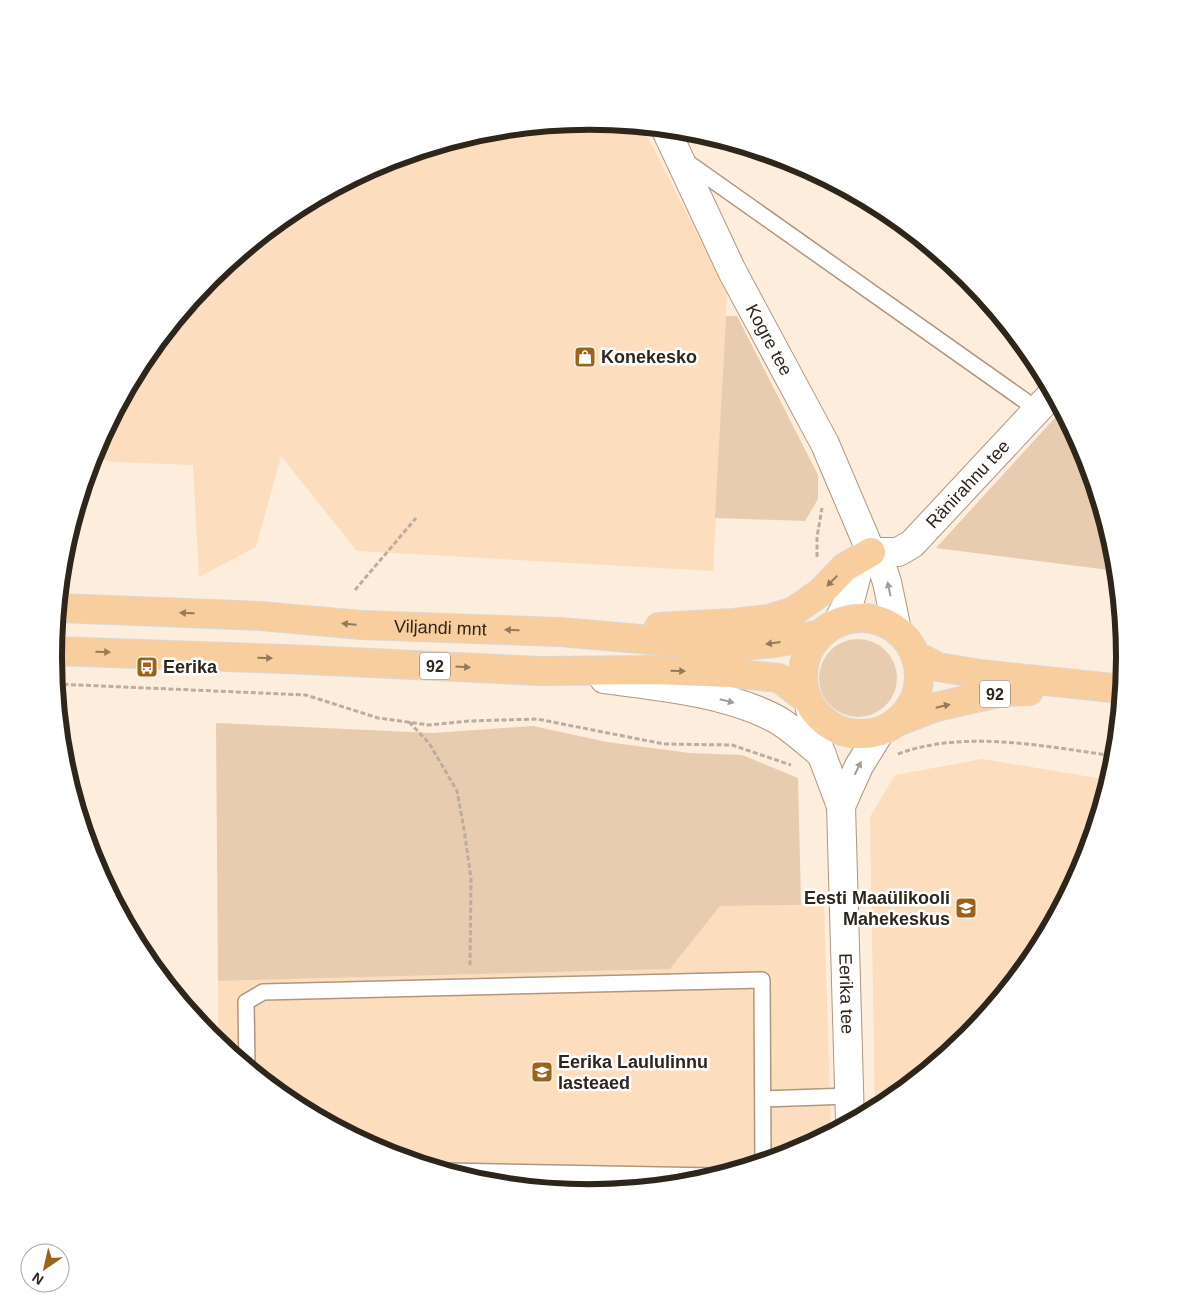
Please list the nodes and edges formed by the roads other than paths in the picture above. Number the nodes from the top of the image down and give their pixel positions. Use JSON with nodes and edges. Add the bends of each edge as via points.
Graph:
{"nodes":[{"id":1,"x":669,"y":136,"type":"edge"},
{"id":2,"x":678,"y":156,"type":"junction"},
{"id":3,"x":1046,"y":402,"type":"edge"},
{"id":4,"x":870,"y":552,"type":"junction"},
{"id":5,"x":65,"y":608,"type":"edge"},
{"id":6,"x":829,"y":628,"type":"junction"},
{"id":7,"x":897,"y":630,"type":"junction"},
{"id":8,"x":560,"y":632,"type":"junction"},
{"id":9,"x":62,"y":651,"type":"edge"},
{"id":10,"x":915,"y":655,"type":"junction"},
{"id":11,"x":540,"y":671,"type":"junction"},
{"id":12,"x":1110,"y":688,"type":"edge"},
{"id":13,"x":808,"y":700,"type":"junction"},
{"id":14,"x":888,"y":727,"type":"junction"},
{"id":15,"x":824,"y":761,"type":"junction"},
{"id":16,"x":841,"y":806,"type":"junction"},
{"id":17,"x":247,"y":1057,"type":"edge"},
{"id":18,"x":763,"y":1099,"type":"junction"},
{"id":19,"x":850,"y":1109,"type":"edge"},
{"id":20,"x":763,"y":1154,"type":"edge"},
{"id":21,"x":480,"y":1172,"type":"edge"},
{"id":22,"x":679,"y":1175,"type":"edge"}],
"edges":[{"from":1,"to":2,"type":"street","name":"Kogre tee"},
{"from":2,"to":3,"type":"lane"},
{"from":2,"to":4,"type":"street","name":"Kogre tee","via":[[732,271],[826,444]]},
{"from":3,"to":4,"type":"street","name":"Ränirahnu tee","via":[[912,544],[898,552]]},
{"from":4,"to":6,"type":"street","via":[[858,570],[851,598]]},
{"from":7,"to":4,"type":"street","name":"Kogre tee","one_way":true,"via":[[881,564]]},
{"from":4,"to":8,"type":"main road","one_way":true,"via":[[846,567],[822,592],[794,611],[769,619]]},
{"from":8,"to":5,"type":"main road","name":"Viljandi mnt","number":"92","one_way":true},
{"from":6,"to":7,"type":"main road","via":[[857,618],[878,620]]},
{"from":6,"to":8,"type":"main road","name":"Viljandi mnt","number":"92","one_way":true,"via":[[775,642],[731,648]]},
{"from":6,"to":13,"type":"main road","via":[[807,654],[802,677]]},
{"from":7,"to":10,"type":"main road"},
{"from":9,"to":11,"type":"main road","number":"92","one_way":true},
{"from":10,"to":12,"type":"main road","number":"92","via":[[946,669]]},
{"from":10,"to":14,"type":"main road","via":[[919,680],[913,703]]},
{"from":11,"to":13,"type":"main road","number":"92","one_way":true,"via":[[655,670],[779,678]]},
{"from":11,"to":15,"type":"street","one_way":true,"via":[[658,686],[730,701],[790,728]]},
{"from":14,"to":12,"type":"main road","number":"92","one_way":true,"via":[[936,707],[1002,692]]},
{"from":13,"to":14,"type":"main road","via":[[820,718],[838,730],[859,735]]},
{"from":13,"to":15,"type":"street","name":"Eerika tee"},
{"from":16,"to":14,"type":"street","name":"Eerika tee","one_way":true,"via":[[859,766]]},
{"from":15,"to":16,"type":"street","name":"Eerika tee"},
{"from":16,"to":19,"type":"street","name":"Eerika tee"},
{"from":17,"to":18,"type":"lane","via":[[246,1002],[263,992],[762,980]]},
{"from":18,"to":19,"type":"lane"},
{"from":18,"to":20,"type":"lane"},
{"from":21,"to":22,"type":"lane"}]}
